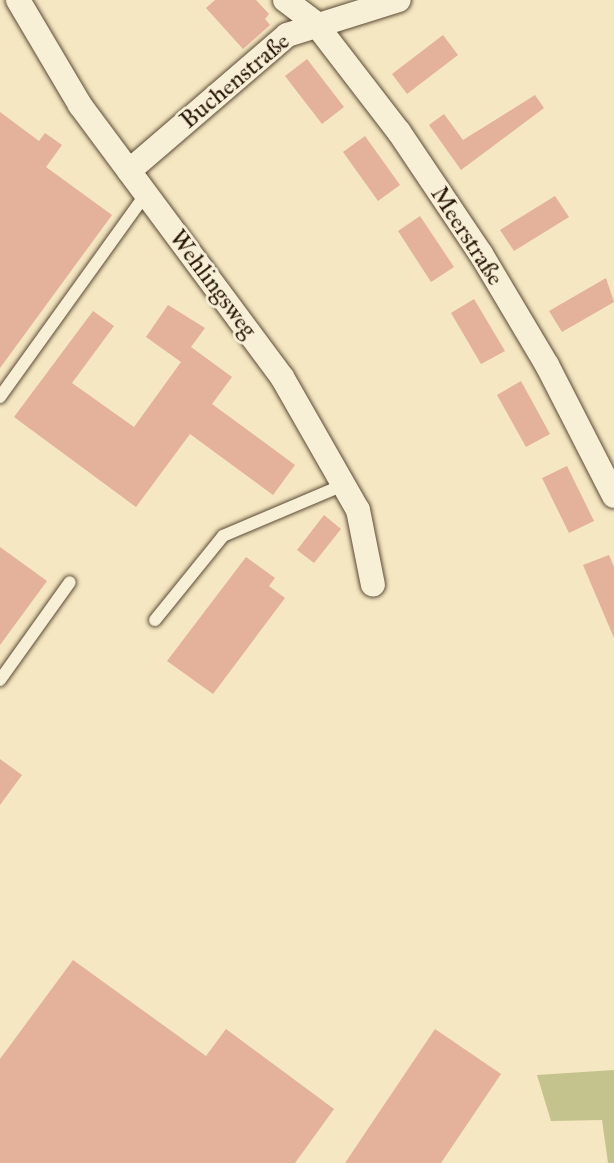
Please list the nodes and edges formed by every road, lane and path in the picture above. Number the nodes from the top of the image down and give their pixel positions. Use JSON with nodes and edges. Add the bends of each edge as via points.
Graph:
{"nodes":[{"id":1,"x":18,"y":0,"type":"edge"},
{"id":2,"x":285,"y":0,"type":"edge"},
{"id":3,"x":399,"y":0,"type":"edge"},
{"id":4,"x":315,"y":23,"type":"junction"},
{"id":5,"x":129,"y":171,"type":"junction"},
{"id":6,"x":146,"y":194,"type":"junction"},
{"id":7,"x":0,"y":397,"type":"edge"},
{"id":8,"x":611,"y":481,"type":"edge"},
{"id":9,"x":343,"y":485,"type":"junction"},
{"id":10,"x":70,"y":582,"type":"dead end"},
{"id":11,"x":373,"y":585,"type":"dead end"},
{"id":12,"x":155,"y":620,"type":"dead end"},
{"id":13,"x":0,"y":680,"type":"edge"}],
"edges":[{"from":1,"to":5,"type":"street","name":"Wehlingsweg","via":[[55,69]]},
{"from":2,"to":4,"type":"street","name":"Meerstraße"},
{"from":3,"to":4,"type":"street","name":"Buchenstraße"},
{"from":4,"to":5,"type":"street","name":"Buchenstraße","via":[[287,35]]},
{"from":4,"to":8,"type":"street","name":"Meerstraße","via":[[399,132],[481,254]]},
{"from":5,"to":6,"type":"street","name":"Wehlingsweg"},
{"from":6,"to":7,"type":"lane"},
{"from":6,"to":9,"type":"street","name":"Wehlingsweg","via":[[282,377]]},
{"from":9,"to":11,"type":"street","name":"Wehlingsweg","via":[[358,510]]},
{"from":9,"to":12,"type":"lane","via":[[223,536]]},
{"from":10,"to":13,"type":"lane"}]}
